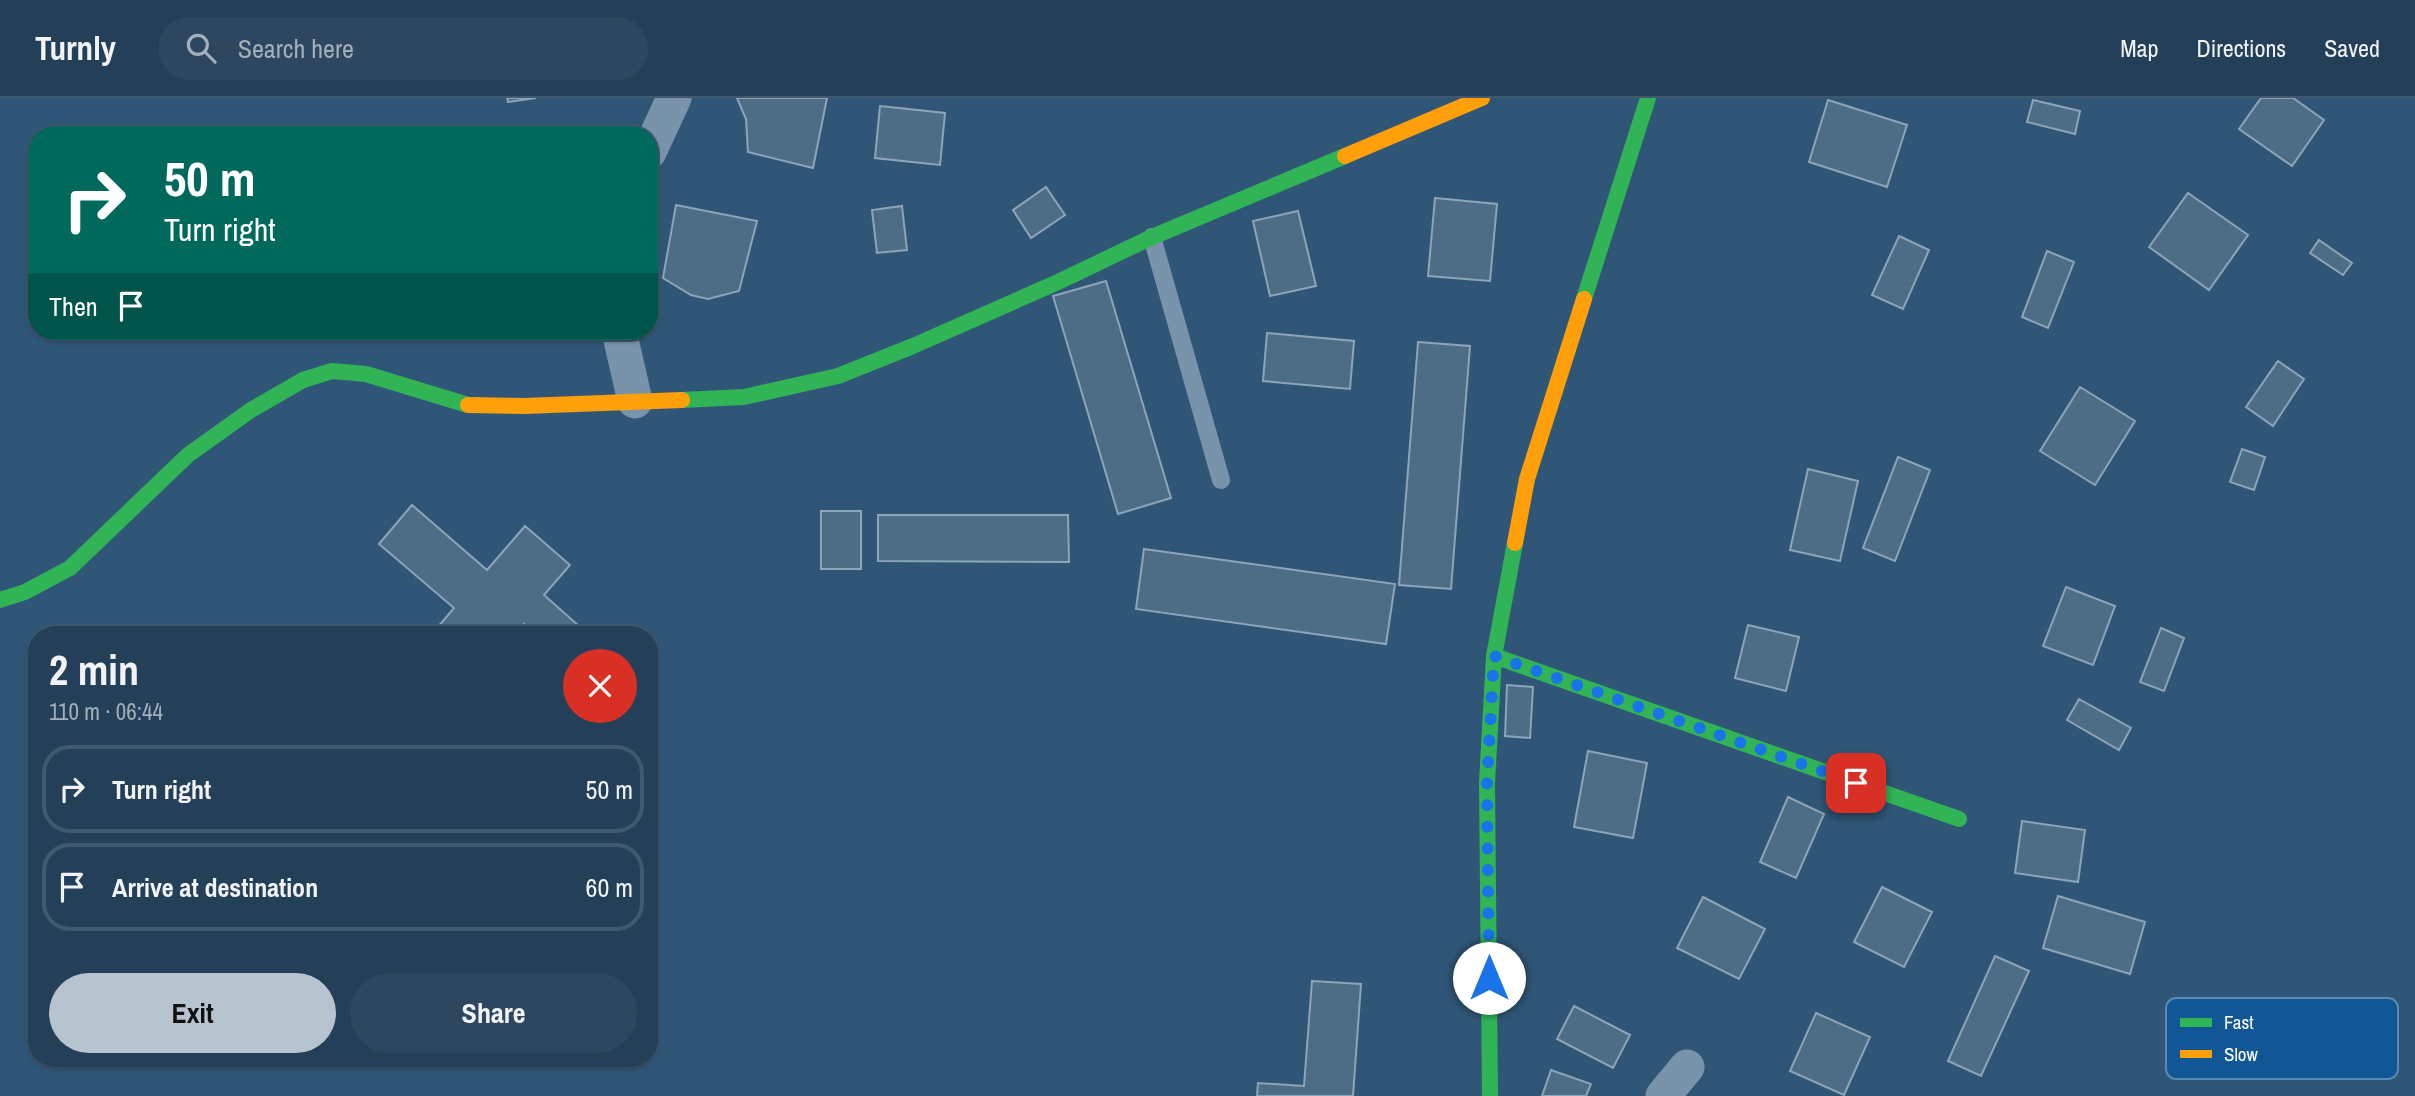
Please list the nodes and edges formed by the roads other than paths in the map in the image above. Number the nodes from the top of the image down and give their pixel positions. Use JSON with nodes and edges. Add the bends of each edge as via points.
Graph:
{"nodes":[{"id":1,"x":674,"y":98,"type":"edge"},
{"id":2,"x":1482,"y":98,"type":"edge"},
{"id":3,"x":1648,"y":98,"type":"edge"},
{"id":4,"x":658,"y":133,"type":"edge"},
{"id":5,"x":1152,"y":237,"type":"junction"},
{"id":6,"x":621,"y":340,"type":"edge"},
{"id":7,"x":635,"y":401,"type":"junction"},
{"id":8,"x":1221,"y":480,"type":"dead end"},
{"id":9,"x":0,"y":600,"type":"edge"},
{"id":10,"x":1494,"y":656,"type":"junction"},
{"id":11,"x":1959,"y":819,"type":"dead end"},
{"id":12,"x":1686,"y":1068,"type":"dead end"},
{"id":13,"x":1490,"y":1096,"type":"edge"},
{"id":14,"x":1663,"y":1096,"type":"edge"}],
"edges":[{"from":1,"to":4,"type":"street"},
{"from":2,"to":5,"type":"street"},
{"from":3,"to":10,"type":"street","via":[[1527,479]]},
{"from":5,"to":7,"type":"street","via":[[838,376],[744,397]]},
{"from":5,"to":8,"type":"lane"},
{"from":6,"to":7,"type":"street"},
{"from":7,"to":9,"type":"street","via":[[463,405],[366,374],[332,371],[303,380],[188,455],[70,568]]},
{"from":10,"to":11,"type":"street"},
{"from":10,"to":13,"type":"street","via":[[1487,783]]},
{"from":12,"to":14,"type":"street"}]}
